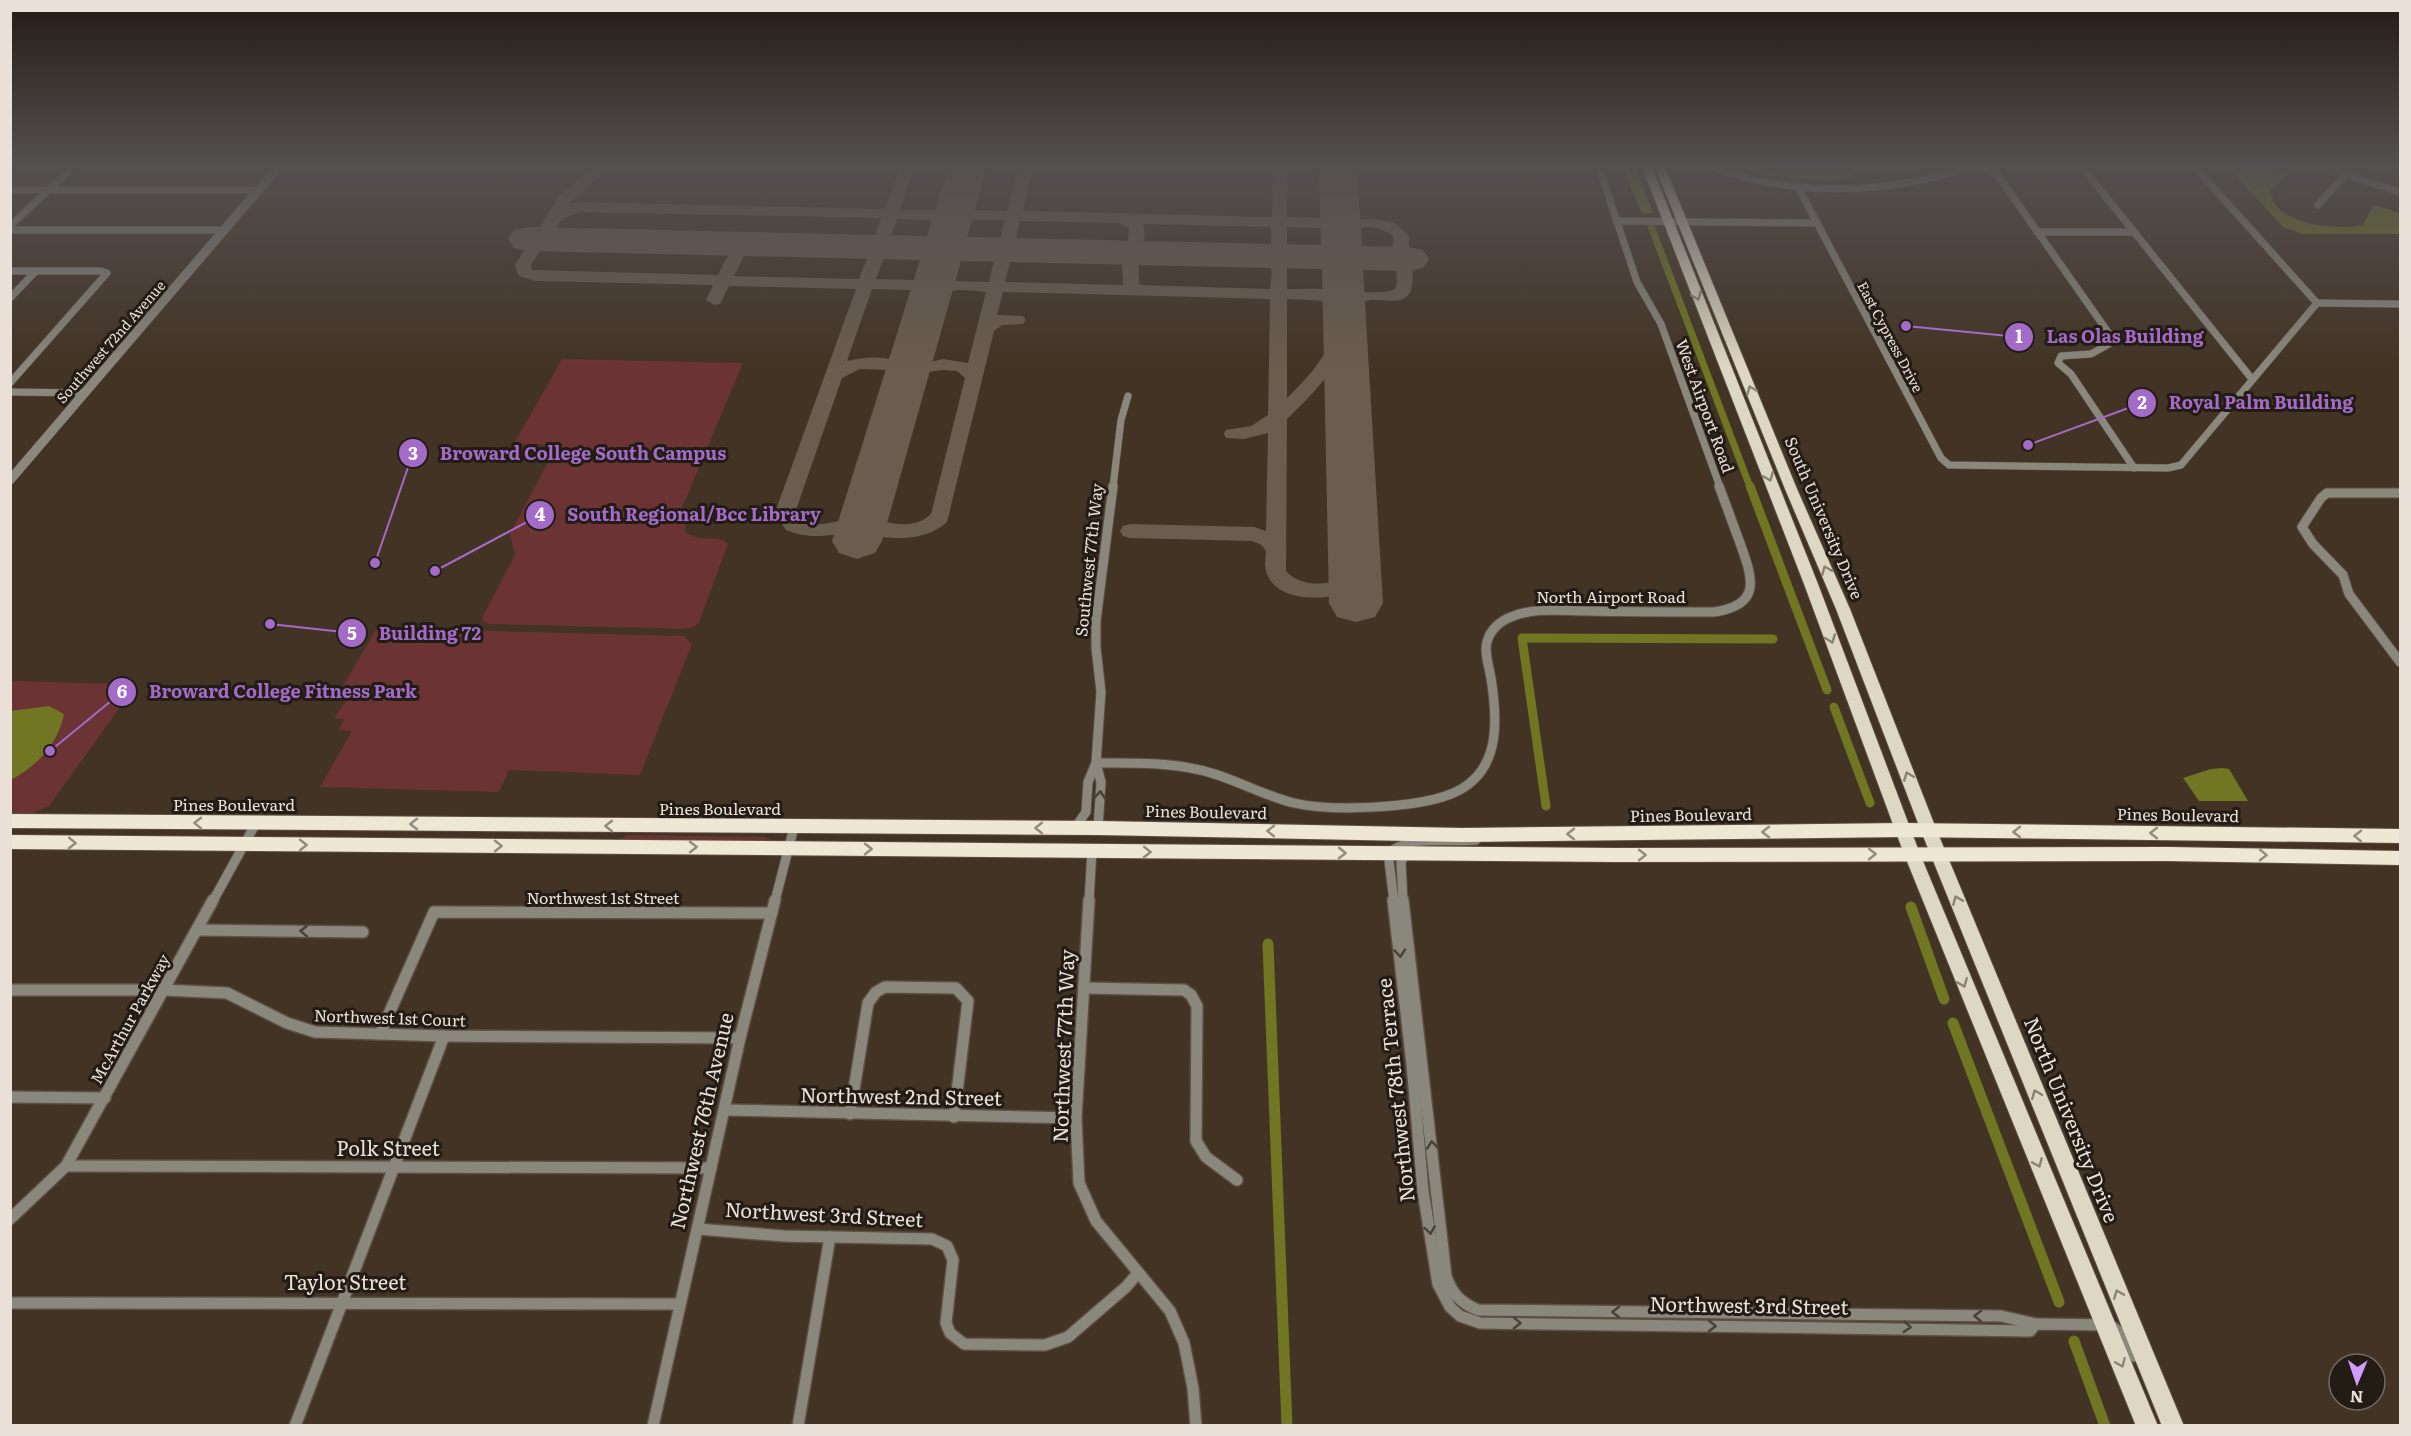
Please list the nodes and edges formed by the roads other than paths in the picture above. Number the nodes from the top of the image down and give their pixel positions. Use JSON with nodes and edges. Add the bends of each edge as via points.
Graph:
{"nodes":[{"id":1,"x":220,"y":234,"type":"edge"},
{"id":2,"x":1620,"y":234,"type":"edge"},
{"id":3,"x":1679,"y":234,"type":"edge"},
{"id":4,"x":1680,"y":234,"type":"edge"},
{"id":5,"x":1823,"y":234,"type":"edge"},
{"id":6,"x":2038,"y":234,"type":"edge"},
{"id":7,"x":2136,"y":234,"type":"edge"},
{"id":8,"x":2255,"y":234,"type":"edge"},
{"id":9,"x":10,"y":271,"type":"edge"},
{"id":10,"x":36,"y":272,"type":"junction"},
{"id":11,"x":10,"y":298,"type":"edge"},
{"id":12,"x":2317,"y":303,"type":"junction"},
{"id":13,"x":2400,"y":304,"type":"edge"},
{"id":14,"x":2252,"y":379,"type":"junction"},
{"id":15,"x":10,"y":383,"type":"edge"},
{"id":16,"x":10,"y":392,"type":"edge"},
{"id":17,"x":85,"y":393,"type":"junction"},
{"id":18,"x":1128,"y":396,"type":"dead end"},
{"id":19,"x":2134,"y":468,"type":"junction"},
{"id":20,"x":10,"y":480,"type":"edge"},
{"id":21,"x":2400,"y":493,"type":"edge"},
{"id":22,"x":1743,"y":602,"type":"joint"},
{"id":23,"x":2400,"y":662,"type":"edge"},
{"id":24,"x":1096,"y":763,"type":"junction"},
{"id":25,"x":10,"y":821,"type":"edge"},
{"id":26,"x":45,"y":821,"type":"junction"},
{"id":27,"x":256,"y":823,"type":"junction"},
{"id":28,"x":794,"y":827,"type":"junction"},
{"id":29,"x":1075,"y":828,"type":"junction"},
{"id":30,"x":1098,"y":828,"type":"junction"},
{"id":31,"x":1159,"y":829,"type":"junction"},
{"id":32,"x":1903,"y":830,"type":"junction"},
{"id":33,"x":1929,"y":831,"type":"junction"},
{"id":34,"x":1716,"y":832,"type":"junction"},
{"id":35,"x":1611,"y":833,"type":"junction"},
{"id":36,"x":2197,"y":833,"type":"junction"},
{"id":37,"x":1511,"y":834,"type":"junction"},
{"id":38,"x":2315,"y":835,"type":"junction"},
{"id":39,"x":2400,"y":836,"type":"edge"},
{"id":40,"x":12,"y":842,"type":"edge"},
{"id":41,"x":245,"y":844,"type":"junction"},
{"id":42,"x":789,"y":848,"type":"junction"},
{"id":43,"x":978,"y":849,"type":"junction"},
{"id":44,"x":1092,"y":850,"type":"junction"},
{"id":45,"x":1388,"y":853,"type":"junction"},
{"id":46,"x":1406,"y":853,"type":"junction"},
{"id":47,"x":1507,"y":854,"type":"junction"},
{"id":48,"x":1912,"y":854,"type":"junction"},
{"id":49,"x":1938,"y":854,"type":"junction"},
{"id":50,"x":2167,"y":854,"type":"junction"},
{"id":51,"x":2214,"y":854,"type":"junction"},
{"id":52,"x":1615,"y":855,"type":"junction"},
{"id":53,"x":2400,"y":858,"type":"edge"},
{"id":54,"x":772,"y":913,"type":"junction"},
{"id":55,"x":197,"y":930,"type":"junction"},
{"id":56,"x":363,"y":932,"type":"dead end"},
{"id":57,"x":1084,"y":988,"type":"junction"},
{"id":58,"x":10,"y":990,"type":"edge"},
{"id":59,"x":164,"y":990,"type":"junction"},
{"id":60,"x":380,"y":1034,"type":"junction"},
{"id":61,"x":444,"y":1036,"type":"junction"},
{"id":62,"x":740,"y":1038,"type":"junction"},
{"id":63,"x":10,"y":1097,"type":"edge"},
{"id":64,"x":105,"y":1098,"type":"junction"},
{"id":65,"x":726,"y":1110,"type":"junction"},
{"id":66,"x":850,"y":1114,"type":"junction"},
{"id":67,"x":954,"y":1117,"type":"junction"},
{"id":68,"x":1076,"y":1118,"type":"junction"},
{"id":69,"x":66,"y":1166,"type":"junction"},
{"id":70,"x":394,"y":1167,"type":"junction"},
{"id":71,"x":711,"y":1168,"type":"junction"},
{"id":72,"x":1236,"y":1180,"type":"dead end"},
{"id":73,"x":11,"y":1219,"type":"edge"},
{"id":74,"x":698,"y":1229,"type":"junction"},
{"id":75,"x":830,"y":1237,"type":"junction"},
{"id":76,"x":1138,"y":1273,"type":"junction"},
{"id":77,"x":342,"y":1302,"type":"junction"},
{"id":78,"x":10,"y":1303,"type":"edge"},
{"id":79,"x":1462,"y":1303,"type":"joint"},
{"id":80,"x":679,"y":1304,"type":"junction"},
{"id":81,"x":1460,"y":1316,"type":"joint"},
{"id":82,"x":2104,"y":1323,"type":"junction"},
{"id":83,"x":2036,"y":1324,"type":"junction"},
{"id":84,"x":296,"y":1425,"type":"edge"},
{"id":85,"x":653,"y":1425,"type":"edge"},
{"id":86,"x":798,"y":1425,"type":"edge"},
{"id":87,"x":1196,"y":1425,"type":"edge"},
{"id":88,"x":2147,"y":1425,"type":"edge"},
{"id":89,"x":2163,"y":1425,"type":"edge"},
{"id":90,"x":2173,"y":1425,"type":"edge"}],
"edges":[{"from":1,"to":17,"type":"street","name":"Southwest 72nd Avenue"},
{"from":2,"to":22,"type":"street","name":"West Airport Road","via":[[1637,282],[1661,324],[1752,577],[1752,590]]},
{"from":3,"to":32,"type":"main road","name":"South University Drive","one_way":true},
{"from":33,"to":4,"type":"main road","name":"South University Drive","one_way":true,"via":[[1843,609]]},
{"from":5,"to":19,"type":"street","name":"East Cypress Drive","via":[[1941,458],[1949,465]]},
{"from":6,"to":19,"type":"street","via":[[2110,335],[2109,344],[2098,352],[2061,356],[2058,363],[2071,374]]},
{"from":7,"to":14,"type":"street"},
{"from":8,"to":12,"type":"street"},
{"from":9,"to":10,"type":"street"},
{"from":10,"to":11,"type":"street"},
{"from":10,"to":15,"type":"street","via":[[107,273]]},
{"from":12,"to":13,"type":"street"},
{"from":12,"to":14,"type":"street"},
{"from":14,"to":19,"type":"street","via":[[2188,459],[2175,467]]},
{"from":16,"to":17,"type":"street"},
{"from":17,"to":20,"type":"street","name":"Southwest 72nd Avenue"},
{"from":18,"to":24,"type":"street","name":"Southwest 77th Way","via":[[1121,420],[1097,612],[1101,692]]},
{"from":21,"to":23,"type":"street","via":[[2327,493],[2302,527],[2349,585],[2349,594]]},
{"from":22,"to":24,"type":"street","name":"North Airport Road","via":[[1714,612],[1536,611],[1499,621],[1486,644],[1495,717],[1491,755],[1468,784],[1444,797],[1418,804],[1316,806],[1273,797],[1202,770],[1160,763]]},
{"from":24,"to":29,"type":"street","name":"Southwest 77th Way","via":[[1088,782],[1086,812]]},
{"from":30,"to":24,"type":"street","name":"Southwest 77th Way","one_way":true,"via":[[1101,782]]},
{"from":25,"to":26,"type":"highway","name":"Pines Boulevard"},
{"from":27,"to":26,"type":"highway","name":"Pines Boulevard","one_way":true},
{"from":26,"to":40,"type":"highway"},
{"from":28,"to":27,"type":"highway","name":"Pines Boulevard","one_way":true},
{"from":27,"to":41,"type":"street","name":"McArthur Parkway"},
{"from":29,"to":28,"type":"highway","name":"Pines Boulevard","one_way":true},
{"from":28,"to":42,"type":"street","name":"Northwest 76th Avenue"},
{"from":29,"to":30,"type":"highway","name":"Pines Boulevard"},
{"from":30,"to":31,"type":"highway","name":"Pines Boulevard"},
{"from":30,"to":43,"type":"highway","via":[[1070,842]]},
{"from":37,"to":31,"type":"highway","name":"Pines Boulevard","one_way":true},
{"from":31,"to":44,"type":"highway","via":[[1104,842]]},
{"from":32,"to":33,"type":"highway","name":"Pines Boulevard"},
{"from":32,"to":34,"type":"highway","name":"Pines Boulevard","one_way":true},
{"from":32,"to":48,"type":"main road"},
{"from":36,"to":33,"type":"highway","name":"Pines Boulevard","one_way":true},
{"from":33,"to":49,"type":"main road","name":"North University Drive"},
{"from":34,"to":35,"type":"highway","name":"Pines Boulevard"},
{"from":34,"to":52,"type":"highway","via":[[1690,840],[1625,842]]},
{"from":35,"to":37,"type":"highway","name":"Pines Boulevard","one_way":true},
{"from":35,"to":47,"type":"highway","via":[[1611,842],[1605,846],[1530,849]]},
{"from":36,"to":38,"type":"highway","name":"Pines Boulevard"},
{"from":36,"to":50,"type":"highway","via":[[2195,845]]},
{"from":37,"to":45,"type":"street","via":[[1463,842],[1403,843]]},
{"from":39,"to":38,"type":"highway","name":"Pines Boulevard","one_way":true},
{"from":38,"to":51,"type":"highway","via":[[2305,843],[2217,844]]},
{"from":40,"to":41,"type":"highway","one_way":true},
{"from":41,"to":42,"type":"highway","one_way":true},
{"from":41,"to":55,"type":"street","name":"McArthur Parkway"},
{"from":42,"to":43,"type":"highway","one_way":true},
{"from":42,"to":54,"type":"street","name":"Northwest 76th Avenue"},
{"from":43,"to":44,"type":"highway"},
{"from":44,"to":45,"type":"highway","one_way":true},
{"from":44,"to":57,"type":"street","name":"Northwest 77th Way"},
{"from":45,"to":46,"type":"highway"},
{"from":45,"to":81,"type":"street","name":"Northwest 78th Terrace","one_way":true,"via":[[1423,1191],[1438,1284],[1445,1300]]},
{"from":46,"to":47,"type":"highway"},
{"from":79,"to":46,"type":"street","name":"Northwest 78th Terrace","one_way":true,"via":[[1450,1290],[1445,1267],[1402,890],[1401,862]]},
{"from":47,"to":52,"type":"highway"},
{"from":48,"to":49,"type":"highway"},
{"from":52,"to":48,"type":"highway","one_way":true},
{"from":48,"to":82,"type":"main road","one_way":true},
{"from":49,"to":50,"type":"highway"},
{"from":90,"to":49,"type":"main road","name":"North University Drive","one_way":true},
{"from":50,"to":51,"type":"highway"},
{"from":51,"to":53,"type":"highway","one_way":true},
{"from":54,"to":60,"type":"street","name":"Northwest 1st Street","via":[[434,912]]},
{"from":54,"to":62,"type":"street","name":"Northwest 76th Avenue"},
{"from":56,"to":55,"type":"street","one_way":true},
{"from":55,"to":59,"type":"street","name":"McArthur Parkway"},
{"from":57,"to":68,"type":"street","name":"Northwest 77th Way"},
{"from":57,"to":72,"type":"street","via":[[1184,990],[1191,995],[1197,1006],[1196,1141],[1206,1157]]},
{"from":58,"to":59,"type":"street","name":"Northwest 1st Court"},
{"from":59,"to":60,"type":"street","name":"Northwest 1st Court","via":[[227,993],[287,1023],[315,1032]]},
{"from":59,"to":64,"type":"street","name":"McArthur Parkway"},
{"from":60,"to":61,"type":"street","name":"Northwest 1st Court"},
{"from":61,"to":62,"type":"street","name":"Northwest 1st Court"},
{"from":61,"to":70,"type":"street"},
{"from":62,"to":65,"type":"street","name":"Northwest 76th Avenue"},
{"from":63,"to":64,"type":"street"},
{"from":64,"to":69,"type":"street","name":"McArthur Parkway"},
{"from":65,"to":66,"type":"street","name":"Northwest 2nd Street"},
{"from":65,"to":71,"type":"street","name":"Northwest 76th Avenue"},
{"from":66,"to":67,"type":"street","name":"Northwest 2nd Street"},
{"from":66,"to":67,"type":"street","via":[[868,1003],[876,992],[885,987],[956,988],[968,1001]]},
{"from":67,"to":68,"type":"street","name":"Northwest 2nd Street"},
{"from":68,"to":76,"type":"street","name":"Northwest 77th Way","via":[[1079,1183],[1096,1221]]},
{"from":69,"to":70,"type":"street","name":"Polk Street"},
{"from":69,"to":73,"type":"street","name":"McArthur Parkway"},
{"from":70,"to":71,"type":"street","name":"Polk Street"},
{"from":70,"to":77,"type":"street"},
{"from":71,"to":74,"type":"street","name":"Northwest 76th Avenue"},
{"from":74,"to":75,"type":"street","name":"Northwest 3rd Street"},
{"from":74,"to":80,"type":"street","name":"Northwest 76th Avenue"},
{"from":75,"to":76,"type":"street","name":"Northwest 3rd Street","via":[[932,1239],[947,1246],[953,1260],[946,1323],[950,1334],[964,1344],[1045,1345],[1068,1337]]},
{"from":75,"to":86,"type":"street"},
{"from":76,"to":87,"type":"street","name":"Northwest 77th Way","via":[[1170,1311],[1184,1343]]},
{"from":77,"to":78,"type":"street","name":"Taylor Street"},
{"from":77,"to":80,"type":"street","name":"Taylor Street"},
{"from":77,"to":84,"type":"street"},
{"from":83,"to":79,"type":"street","name":"Northwest 3rd Street","one_way":true,"via":[[2001,1316],[1478,1310]]},
{"from":80,"to":85,"type":"street","name":"Northwest 76th Avenue"},
{"from":81,"to":83,"type":"street","name":"Northwest 3rd Street","one_way":true,"via":[[1480,1323],[2030,1331]]},
{"from":82,"to":83,"type":"street","name":"Northwest 3rd Street"},
{"from":82,"to":88,"type":"main road","one_way":true},
{"from":82,"to":89,"type":"street","via":[[2112,1325],[2131,1347]]}]}
